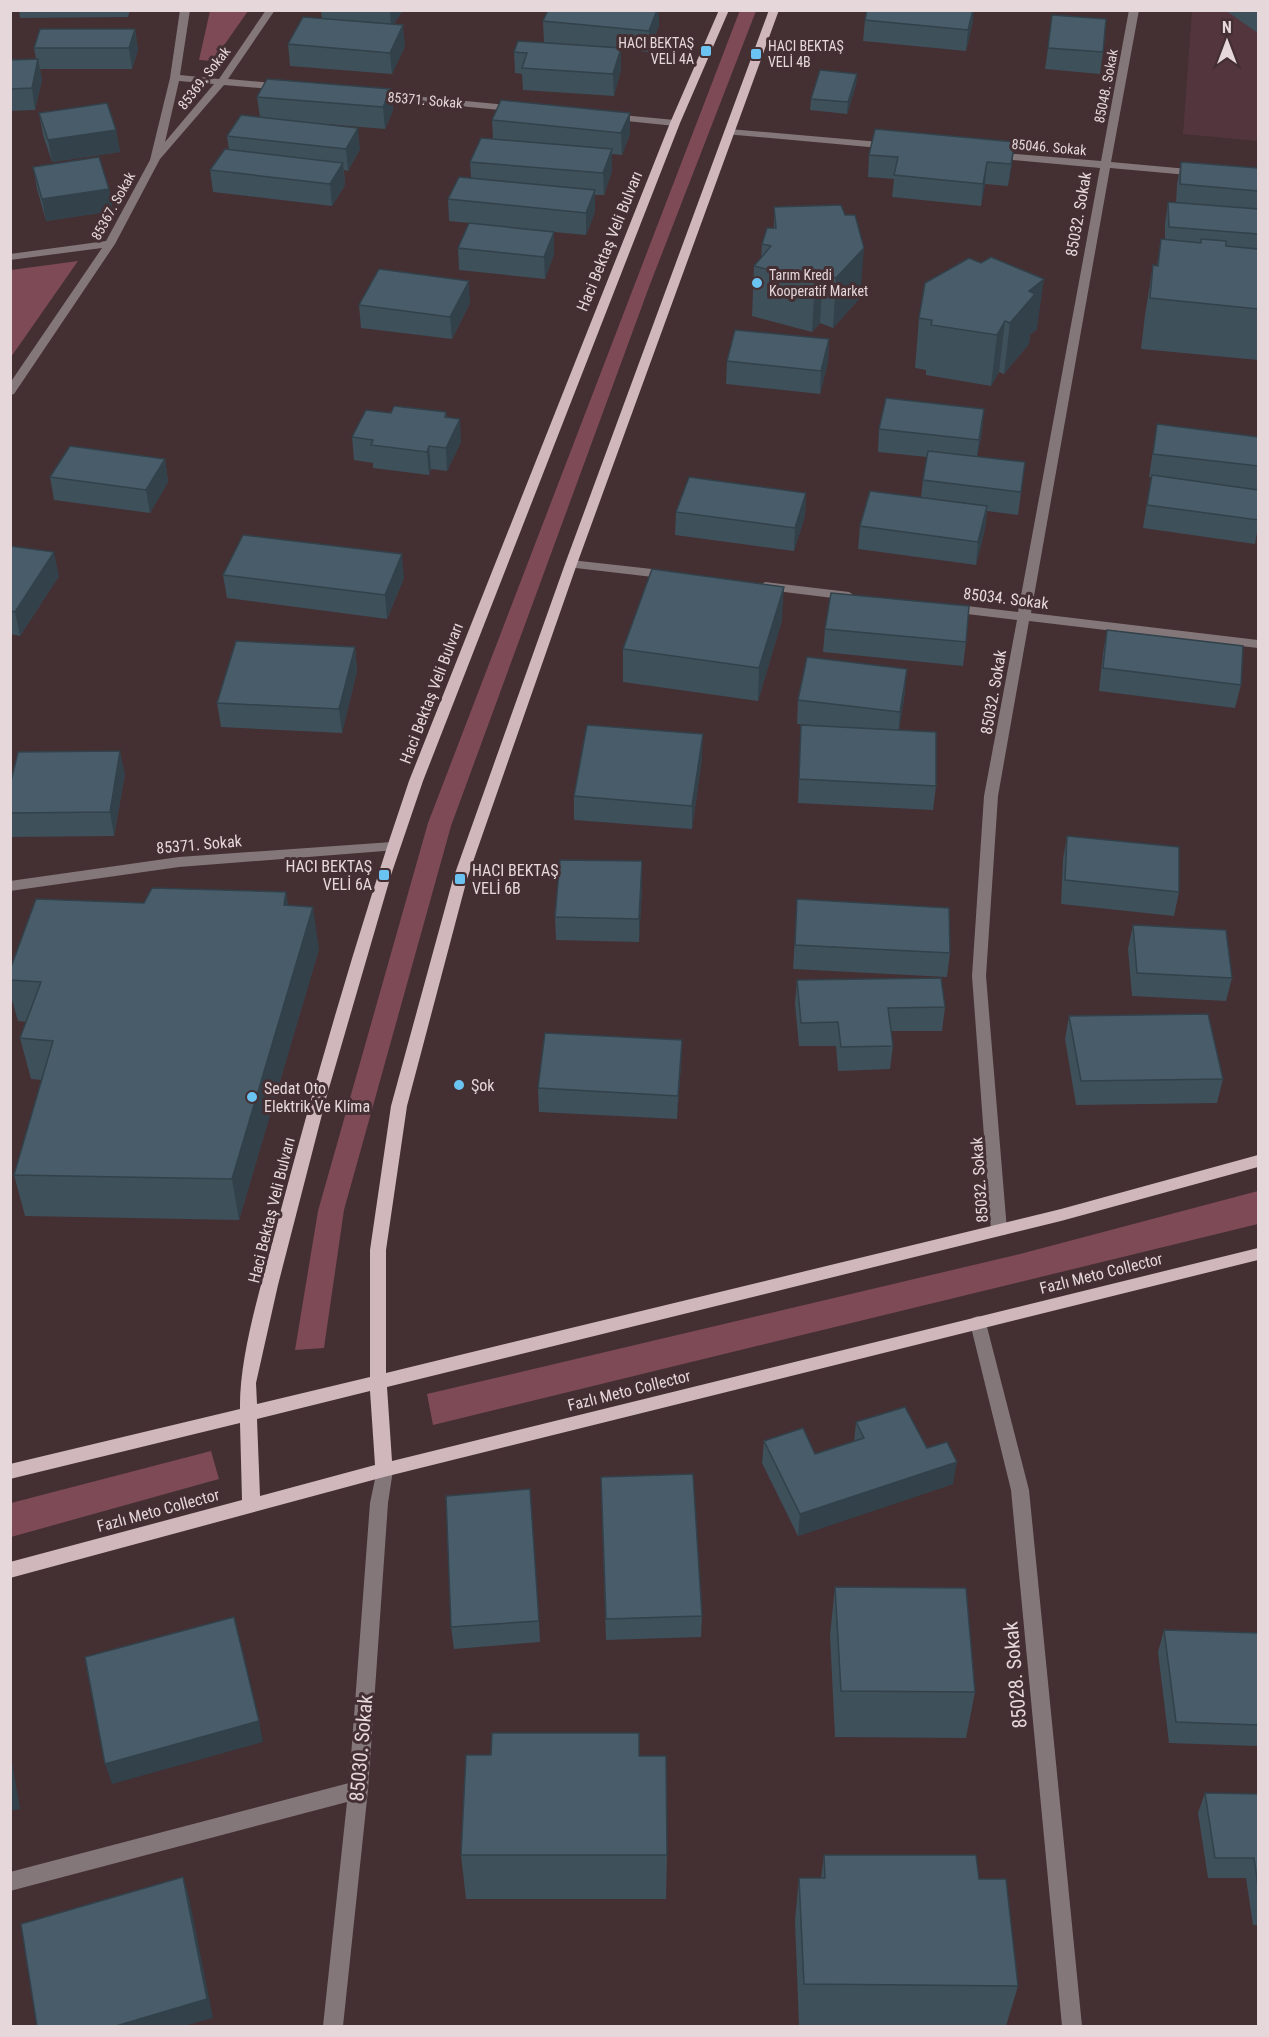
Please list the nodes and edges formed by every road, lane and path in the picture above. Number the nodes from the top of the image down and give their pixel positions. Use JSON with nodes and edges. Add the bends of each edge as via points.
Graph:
{"nodes":[{"id":1,"x":185,"y":10,"type":"edge"},
{"id":2,"x":271,"y":10,"type":"edge"},
{"id":3,"x":724,"y":10,"type":"edge"},
{"id":4,"x":774,"y":10,"type":"edge"},
{"id":5,"x":1134,"y":10,"type":"edge"},
{"id":6,"x":175,"y":78,"type":"junction"},
{"id":7,"x":222,"y":81,"type":"junction"},
{"id":8,"x":292,"y":88,"type":"edge"},
{"id":9,"x":363,"y":94,"type":"edge"},
{"id":10,"x":528,"y":109,"type":"edge"},
{"id":11,"x":599,"y":116,"type":"edge"},
{"id":12,"x":675,"y":123,"type":"junction"},
{"id":13,"x":729,"y":132,"type":"junction"},
{"id":14,"x":904,"y":147,"type":"edge"},
{"id":15,"x":986,"y":155,"type":"edge"},
{"id":16,"x":155,"y":160,"type":"junction"},
{"id":17,"x":1104,"y":166,"type":"junction"},
{"id":18,"x":1211,"y":174,"type":"edge"},
{"id":19,"x":110,"y":244,"type":"junction"},
{"id":20,"x":10,"y":257,"type":"edge"},
{"id":21,"x":10,"y":392,"type":"edge"},
{"id":22,"x":571,"y":564,"type":"junction"},
{"id":23,"x":680,"y":576,"type":"edge"},
{"id":24,"x":751,"y":585,"type":"edge"},
{"id":25,"x":858,"y":597,"type":"edge"},
{"id":26,"x":940,"y":607,"type":"edge"},
{"id":27,"x":1023,"y":616,"type":"junction"},
{"id":28,"x":1258,"y":644,"type":"edge"},
{"id":29,"x":392,"y":847,"type":"junction"},
{"id":30,"x":10,"y":886,"type":"edge"},
{"id":31,"x":1258,"y":1161,"type":"edge"},
{"id":32,"x":999,"y":1230,"type":"junction"},
{"id":33,"x":1258,"y":1254,"type":"edge"},
{"id":34,"x":978,"y":1323,"type":"junction"},
{"id":35,"x":378,"y":1381,"type":"junction"},
{"id":36,"x":247,"y":1412,"type":"junction"},
{"id":37,"x":384,"y":1470,"type":"junction"},
{"id":38,"x":10,"y":1472,"type":"edge"},
{"id":39,"x":251,"y":1505,"type":"junction"},
{"id":40,"x":10,"y":1570,"type":"edge"},
{"id":41,"x":358,"y":1790,"type":"junction"},
{"id":42,"x":10,"y":1882,"type":"edge"},
{"id":43,"x":333,"y":2026,"type":"edge"},
{"id":44,"x":1072,"y":2026,"type":"edge"}],
"edges":[{"from":1,"to":6,"type":"street","name":"85367. Sokak"},
{"from":2,"to":7,"type":"street","name":"85369. Sokak"},
{"from":3,"to":12,"type":"main road","name":"Haci Bektaş Veli Bulvarı"},
{"from":4,"to":13,"type":"main road"},
{"from":5,"to":17,"type":"street","name":"85048. Sokak"},
{"from":6,"to":7,"type":"street"},
{"from":6,"to":16,"type":"street","name":"85367. Sokak"},
{"from":7,"to":8,"type":"street"},
{"from":7,"to":16,"type":"street","name":"85369. Sokak"},
{"from":9,"to":10,"type":"street","name":"85371. Sokak"},
{"from":11,"to":12,"type":"street"},
{"from":12,"to":29,"type":"main road","name":"Haci Bektaş Veli Bulvarı"},
{"from":13,"to":14,"type":"street"},
{"from":13,"to":22,"type":"main road"},
{"from":15,"to":17,"type":"street","name":"85046. Sokak"},
{"from":16,"to":19,"type":"street","name":"85367. Sokak"},
{"from":17,"to":18,"type":"street","name":"85046. Sokak"},
{"from":17,"to":27,"type":"street","name":"85032. Sokak"},
{"from":19,"to":20,"type":"street"},
{"from":19,"to":21,"type":"street","name":"85367. Sokak"},
{"from":22,"to":23,"type":"street"},
{"from":22,"to":35,"type":"main road","via":[[460,879],[399,1106],[378,1250]]},
{"from":24,"to":25,"type":"street"},
{"from":26,"to":27,"type":"street","name":"85034. Sokak"},
{"from":27,"to":28,"type":"street","name":"85034. Sokak"},
{"from":27,"to":32,"type":"street","name":"85032. Sokak","via":[[991,796],[979,976]]},
{"from":29,"to":30,"type":"street","name":"85371. Sokak","via":[[179,862]]},
{"from":29,"to":36,"type":"main road","name":"Haci Bektaş Veli Bulvarı","via":[[319,1095],[248,1383]]},
{"from":31,"to":32,"type":"main road"},
{"from":32,"to":35,"type":"main road"},
{"from":33,"to":34,"type":"main road","name":"Fazlı Meto Collector"},
{"from":34,"to":37,"type":"main road","name":"Fazlı Meto Collector"},
{"from":34,"to":44,"type":"street","name":"85028. Sokak","via":[[1020,1490]]},
{"from":35,"to":36,"type":"main road"},
{"from":35,"to":37,"type":"main road"},
{"from":36,"to":38,"type":"main road"},
{"from":36,"to":39,"type":"main road","name":"Haci Bektaş Veli Bulvarı"},
{"from":37,"to":39,"type":"main road","name":"Fazlı Meto Collector"},
{"from":37,"to":41,"type":"street","name":"85030. Sokak"},
{"from":39,"to":40,"type":"main road","name":"Fazlı Meto Collector"},
{"from":41,"to":42,"type":"street"},
{"from":41,"to":43,"type":"street","name":"85030. Sokak"}]}
